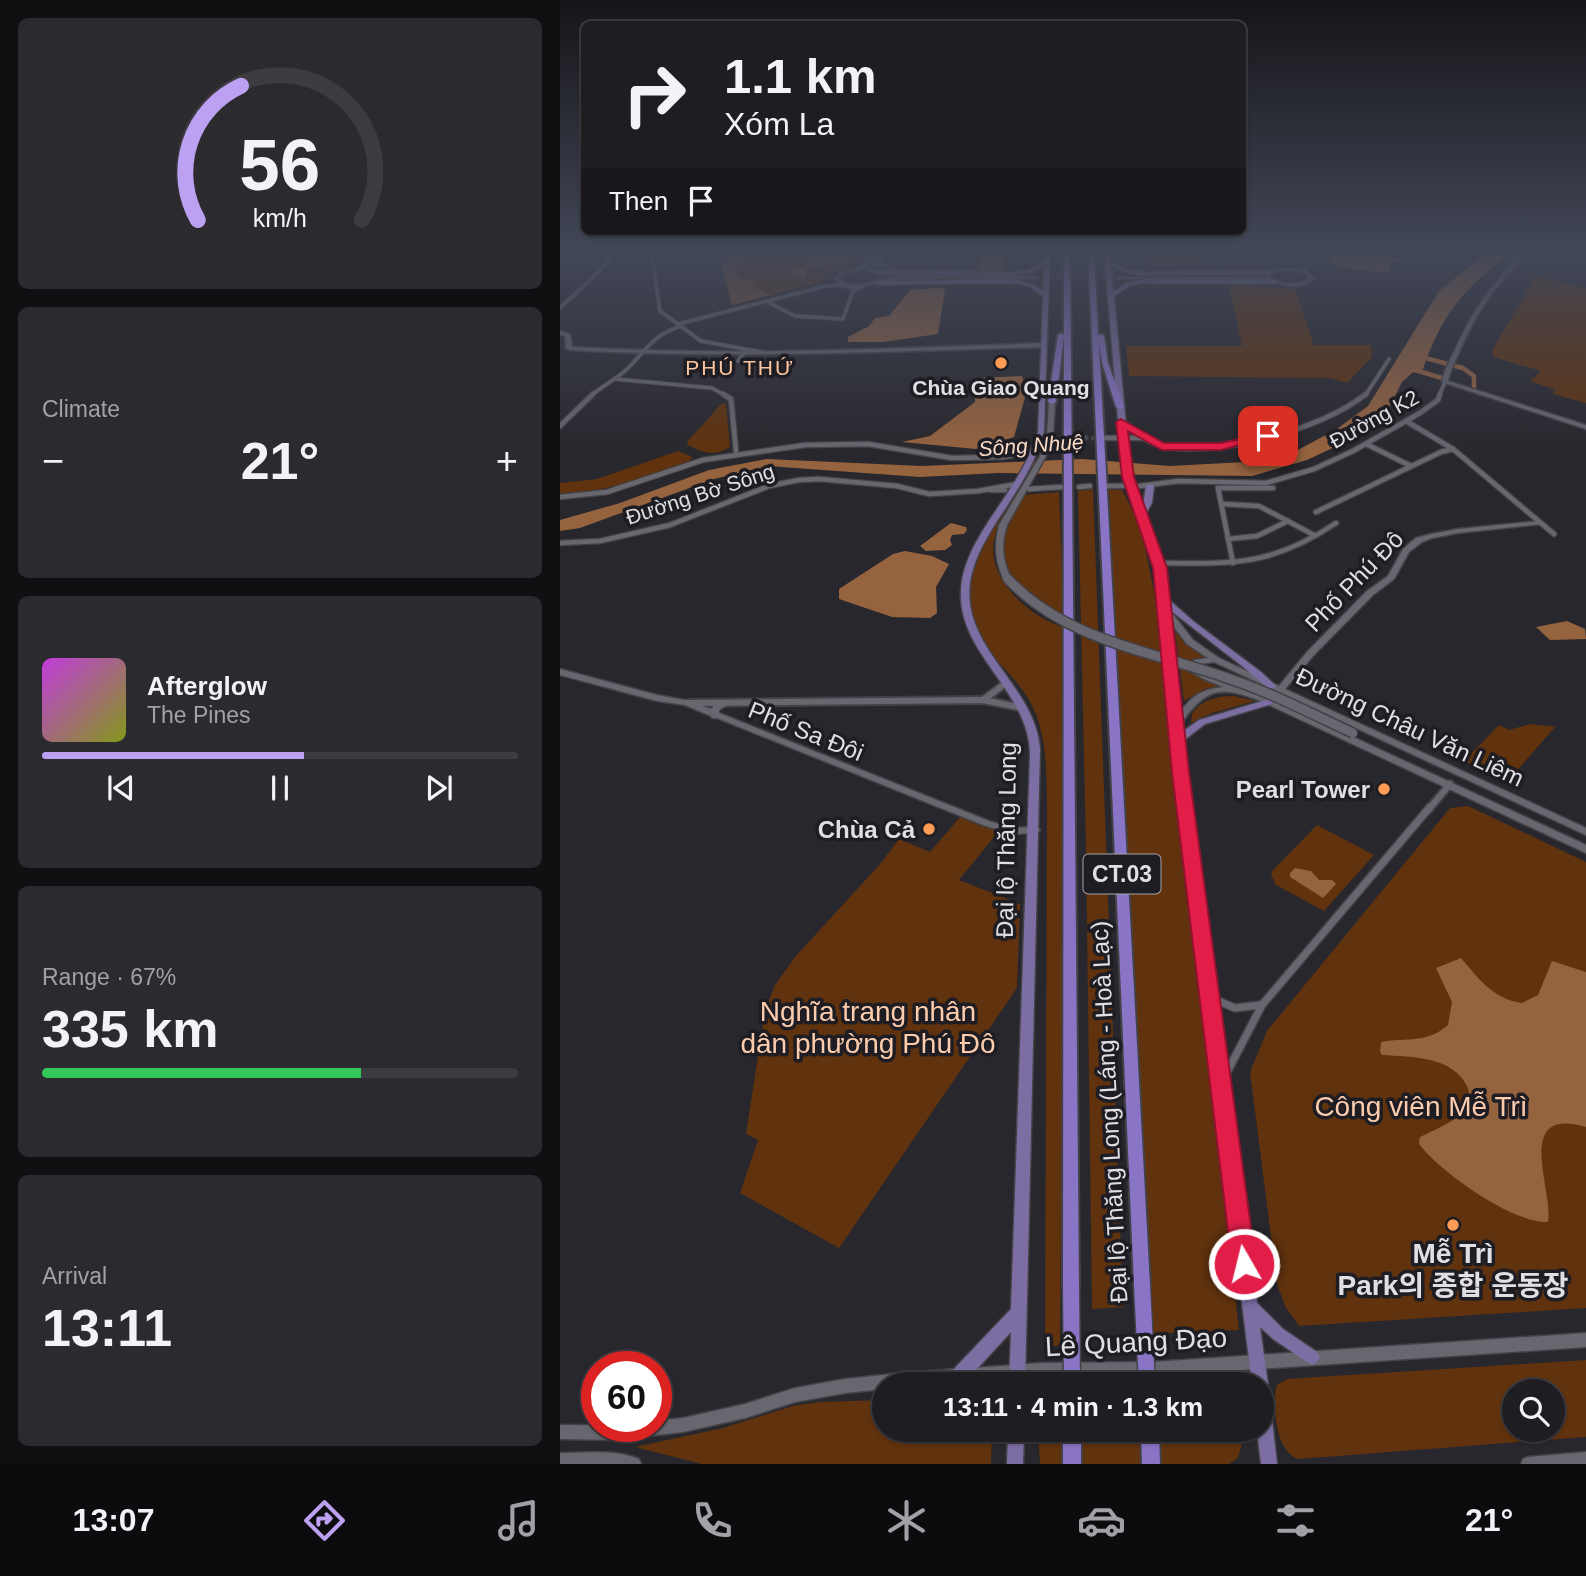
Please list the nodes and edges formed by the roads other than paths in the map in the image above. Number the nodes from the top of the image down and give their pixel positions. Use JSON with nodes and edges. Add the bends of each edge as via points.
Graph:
{"nodes":[{"id":1,"x":671,"y":318,"type":"edge"},
{"id":2,"x":704,"y":318,"type":"edge"},
{"id":3,"x":1045,"y":318,"type":"edge"},
{"id":4,"x":1062,"y":318,"type":"edge"},
{"id":5,"x":1066,"y":318,"type":"edge"},
{"id":6,"x":1094,"y":318,"type":"edge"},
{"id":7,"x":1099,"y":318,"type":"edge"},
{"id":8,"x":1114,"y":318,"type":"edge"},
{"id":9,"x":1473,"y":318,"type":"edge"},
{"id":10,"x":680,"y":325,"type":"junction"},
{"id":11,"x":560,"y":333,"type":"edge"},
{"id":12,"x":1044,"y":345,"type":"junction"},
{"id":13,"x":639,"y":352,"type":"junction"},
{"id":14,"x":745,"y":352,"type":"junction"},
{"id":15,"x":761,"y":352,"type":"junction"},
{"id":16,"x":1389,"y":359,"type":"dead end"},
{"id":17,"x":738,"y":361,"type":"dead end"},
{"id":18,"x":1044,"y":375,"type":"junction"},
{"id":19,"x":615,"y":379,"type":"junction"},
{"id":20,"x":1445,"y":382,"type":"junction"},
{"id":21,"x":1052,"y":402,"type":"junction"},
{"id":22,"x":1120,"y":407,"type":"junction"},
{"id":23,"x":1406,"y":421,"type":"junction"},
{"id":24,"x":1121,"y":422,"type":"junction"},
{"id":25,"x":560,"y":426,"type":"edge"},
{"id":26,"x":1586,"y":426,"type":"edge"},
{"id":27,"x":1075,"y":438,"type":"dead end"},
{"id":28,"x":1084,"y":438,"type":"tunnel mouth"},
{"id":29,"x":1101,"y":438,"type":"tunnel mouth"},
{"id":30,"x":1118,"y":438,"type":"dead end"},
{"id":31,"x":1130,"y":438,"type":"dead end"},
{"id":32,"x":1144,"y":438,"type":"junction"},
{"id":33,"x":1053,"y":439,"type":"dead end"},
{"id":34,"x":1062,"y":439,"type":"dead end"},
{"id":35,"x":1366,"y":444,"type":"junction"},
{"id":36,"x":1027,"y":446,"type":"dead end"},
{"id":37,"x":1452,"y":449,"type":"junction"},
{"id":38,"x":739,"y":453,"type":"junction"},
{"id":39,"x":1034,"y":455,"type":"junction"},
{"id":40,"x":993,"y":457,"type":"junction"},
{"id":41,"x":1411,"y":466,"type":"junction"},
{"id":42,"x":1031,"y":478,"type":"joint"},
{"id":43,"x":1019,"y":482,"type":"junction"},
{"id":44,"x":1079,"y":486,"type":"dead end"},
{"id":45,"x":1090,"y":486,"type":"dead end"},
{"id":46,"x":1107,"y":486,"type":"dead end"},
{"id":47,"x":1123,"y":486,"type":"dead end"},
{"id":48,"x":1140,"y":486,"type":"dead end"},
{"id":49,"x":1150,"y":486,"type":"junction"},
{"id":50,"x":1061,"y":487,"type":"dead end"},
{"id":51,"x":1273,"y":488,"type":"dead end"},
{"id":52,"x":1029,"y":489,"type":"dead end"},
{"id":53,"x":1005,"y":490,"type":"dead end"},
{"id":54,"x":978,"y":491,"type":"junction"},
{"id":55,"x":560,"y":497,"type":"edge"},
{"id":56,"x":1222,"y":504,"type":"junction"},
{"id":57,"x":1317,"y":512,"type":"dead end"},
{"id":58,"x":1142,"y":513,"type":"junction"},
{"id":59,"x":1288,"y":521,"type":"junction"},
{"id":60,"x":1336,"y":523,"type":"dead end"},
{"id":61,"x":1540,"y":523,"type":"junction"},
{"id":62,"x":1554,"y":534,"type":"dead end"},
{"id":63,"x":1314,"y":535,"type":"junction"},
{"id":64,"x":1228,"y":538,"type":"junction"},
{"id":65,"x":560,"y":543,"type":"edge"},
{"id":66,"x":1159,"y":563,"type":"junction"},
{"id":67,"x":1233,"y":563,"type":"junction"},
{"id":68,"x":1007,"y":578,"type":"joint"},
{"id":69,"x":1165,"y":606,"type":"junction"},
{"id":70,"x":1216,"y":660,"type":"junction"},
{"id":71,"x":560,"y":672,"type":"edge"},
{"id":72,"x":1006,"y":683,"type":"junction"},
{"id":73,"x":1275,"y":688,"type":"junction"},
{"id":74,"x":1246,"y":691,"type":"junction"},
{"id":75,"x":983,"y":700,"type":"junction"},
{"id":76,"x":728,"y":702,"type":"junction"},
{"id":77,"x":1269,"y":702,"type":"junction"},
{"id":78,"x":687,"y":703,"type":"junction"},
{"id":79,"x":1023,"y":708,"type":"junction"},
{"id":80,"x":715,"y":716,"type":"junction"},
{"id":81,"x":1177,"y":724,"type":"junction"},
{"id":82,"x":1179,"y":739,"type":"junction"},
{"id":83,"x":1386,"y":754,"type":"junction"},
{"id":84,"x":1450,"y":784,"type":"junction"},
{"id":85,"x":1035,"y":830,"type":"junction"},
{"id":86,"x":1586,"y":832,"type":"edge"},
{"id":87,"x":1586,"y":849,"type":"edge"},
{"id":88,"x":1210,"y":997,"type":"junction"},
{"id":89,"x":1262,"y":1004,"type":"junction"},
{"id":90,"x":1221,"y":1085,"type":"junction"},
{"id":91,"x":1250,"y":1307,"type":"junction"},
{"id":92,"x":1020,"y":1312,"type":"junction"},
{"id":93,"x":1586,"y":1340,"type":"edge"},
{"id":94,"x":1312,"y":1357,"type":"junction"},
{"id":95,"x":1257,"y":1360,"type":"junction"},
{"id":96,"x":963,"y":1372,"type":"edge"},
{"id":97,"x":1017,"y":1372,"type":"edge"},
{"id":98,"x":1072,"y":1372,"type":"edge"},
{"id":99,"x":1108,"y":1372,"type":"edge"},
{"id":100,"x":1146,"y":1372,"type":"edge"},
{"id":101,"x":1258,"y":1372,"type":"edge"},
{"id":102,"x":872,"y":1383,"type":"edge"},
{"id":103,"x":560,"y":1432,"type":"edge"},
{"id":104,"x":1016,"y":1442,"type":"edge"},
{"id":105,"x":1072,"y":1442,"type":"edge"},
{"id":106,"x":1150,"y":1442,"type":"edge"},
{"id":107,"x":1267,"y":1442,"type":"edge"},
{"id":108,"x":1586,"y":1459,"type":"edge"},
{"id":109,"x":560,"y":1460,"type":"edge"},
{"id":110,"x":634,"y":1464,"type":"edge"},
{"id":111,"x":1015,"y":1464,"type":"edge"},
{"id":112,"x":1072,"y":1464,"type":"edge"},
{"id":113,"x":1151,"y":1464,"type":"edge"},
{"id":114,"x":1269,"y":1464,"type":"edge"},
{"id":115,"x":1528,"y":1464,"type":"edge"}],
"edges":[{"from":1,"to":10,"type":"street"},
{"from":2,"to":10,"type":"street"},
{"from":3,"to":12,"type":"main road","name":"Đại lộ Thăng Long"},
{"from":4,"to":21,"type":"highway"},
{"from":5,"to":98,"type":"highway","name":"Đại lộ Thăng Long (Láng - Hoà Lạc)","number":"CT.03","bridge":true},
{"from":6,"to":100,"type":"highway","name":"Đại lộ Thăng Long (Láng - Hoà Lạc)","number":"CT.03","bridge":true},
{"from":7,"to":22,"type":"highway","via":[[1105,363]]},
{"from":8,"to":22,"type":"main road"},
{"from":9,"to":20,"type":"street"},
{"from":10,"to":13,"type":"street","via":[[656,335]]},
{"from":10,"to":15,"type":"street","via":[[701,341]]},
{"from":11,"to":13,"type":"street","via":[[568,335],[569,348]]},
{"from":12,"to":15,"type":"street"},
{"from":12,"to":18,"type":"main road","name":"Đại lộ Thăng Long"},
{"from":13,"to":14,"type":"street"},
{"from":13,"to":19,"type":"street"},
{"from":14,"to":15,"type":"street"},
{"from":14,"to":17,"type":"street"},
{"from":16,"to":32,"type":"street","via":[[1366,394],[1338,411],[1282,432],[1221,446],[1162,446]]},
{"from":18,"to":21,"type":"main road"},
{"from":18,"to":39,"type":"main road","name":"Đại lộ Thăng Long","via":[[1041,432]]},
{"from":19,"to":25,"type":"street","via":[[606,382]]},
{"from":19,"to":38,"type":"street","via":[[724,393],[731,399]]},
{"from":20,"to":23,"type":"street","name":"Đường K2","via":[[1438,400]]},
{"from":20,"to":26,"type":"street"},
{"from":21,"to":42,"type":"street","via":[[1050,435]]},
{"from":22,"to":24,"type":"main road"},
{"from":23,"to":35,"type":"street","name":"Đường K2"},
{"from":23,"to":37,"type":"street"},
{"from":24,"to":32,"type":"street"},
{"from":24,"to":58,"type":"main road","via":[[1128,477]]},
{"from":27,"to":28,"type":"street"},
{"from":29,"to":30,"type":"street"},
{"from":31,"to":32,"type":"street"},
{"from":33,"to":34,"type":"street"},
{"from":35,"to":41,"type":"street"},
{"from":35,"to":49,"type":"street","name":"Đường K2","via":[[1321,466],[1266,483],[1179,481]]},
{"from":36,"to":40,"type":"street"},
{"from":37,"to":41,"type":"street"},
{"from":37,"to":61,"type":"street"},
{"from":38,"to":40,"type":"street","via":[[782,445],[868,444],[952,458]]},
{"from":38,"to":55,"type":"street","via":[[607,492]]},
{"from":39,"to":40,"type":"street"},
{"from":39,"to":43,"type":"main road","name":"Đại lộ Thăng Long"},
{"from":41,"to":57,"type":"street"},
{"from":42,"to":68,"type":"main road","via":[[1000,533],[998,556]]},
{"from":43,"to":54,"type":"street","name":"Đường Bờ Sông"},
{"from":43,"to":72,"type":"main road","name":"Đại lộ Thăng Long","via":[[971,561],[965,587],[970,626]]},
{"from":44,"to":45,"type":"street"},
{"from":46,"to":47,"type":"street"},
{"from":48,"to":49,"type":"street","name":"Đường K2"},
{"from":49,"to":58,"type":"main road"},
{"from":50,"to":52,"type":"street"},
{"from":51,"to":56,"type":"street","via":[[1217,488]]},
{"from":53,"to":54,"type":"street"},
{"from":54,"to":65,"type":"street","name":"Đường Bờ Sông","via":[[929,494],[897,486],[799,480],[769,486],[670,525],[600,541]]},
{"from":56,"to":59,"type":"street","via":[[1259,506]]},
{"from":56,"to":64,"type":"street"},
{"from":58,"to":66,"type":"main road"},
{"from":59,"to":63,"type":"street"},
{"from":59,"to":64,"type":"street","via":[[1257,536]]},
{"from":60,"to":63,"type":"street"},
{"from":61,"to":62,"type":"street"},
{"from":61,"to":73,"type":"street","name":"Phố Phú Đô","via":[[1419,540],[1406,551],[1391,578],[1370,593]]},
{"from":63,"to":67,"type":"street","via":[[1267,557]]},
{"from":64,"to":67,"type":"street"},
{"from":66,"to":67,"type":"street"},
{"from":66,"to":69,"type":"main road"},
{"from":68,"to":83,"type":"street","bridge":true,"via":[[1028,602],[1061,622],[1232,680],[1353,733]]},
{"from":69,"to":70,"type":"street","name":"Đường Châu Văn Liêm","via":[[1191,642]]},
{"from":69,"to":73,"type":"main road"},
{"from":69,"to":81,"type":"main road"},
{"from":70,"to":73,"type":"street","name":"Đường Châu Văn Liêm"},
{"from":70,"to":74,"type":"street","name":"Đường Châu Văn Liêm","via":[[1197,662],[1192,668]]},
{"from":71,"to":78,"type":"street","name":"Phố Sa Đôi"},
{"from":72,"to":75,"type":"street"},
{"from":72,"to":79,"type":"main road","name":"Đại lộ Thăng Long"},
{"from":73,"to":86,"type":"street","name":"Đường Châu Văn Liêm"},
{"from":74,"to":77,"type":"street","name":"Đường Châu Văn Liêm"},
{"from":74,"to":81,"type":"street","name":"Đường Châu Văn Liêm","via":[[1200,695],[1188,704]]},
{"from":75,"to":76,"type":"street"},
{"from":75,"to":79,"type":"street"},
{"from":76,"to":78,"type":"street"},
{"from":76,"to":80,"type":"street","via":[[715,709]]},
{"from":77,"to":82,"type":"main road","via":[[1202,722]]},
{"from":77,"to":83,"type":"street","name":"Đường Châu Văn Liêm"},
{"from":78,"to":80,"type":"street","name":"Phố Sa Đôi"},
{"from":79,"to":85,"type":"main road","name":"Đại lộ Thăng Long","via":[[1036,749]]},
{"from":80,"to":85,"type":"street","name":"Phố Sa Đôi","via":[[974,819],[1011,831]]},
{"from":81,"to":82,"type":"main road"},
{"from":82,"to":88,"type":"main road"},
{"from":83,"to":84,"type":"street","name":"Đường Châu Văn Liêm"},
{"from":84,"to":87,"type":"street","name":"Đường Châu Văn Liêm"},
{"from":84,"to":89,"type":"street"},
{"from":85,"to":92,"type":"main road","name":"Đại lộ Thăng Long"},
{"from":88,"to":89,"type":"street","via":[[1241,1009]]},
{"from":88,"to":90,"type":"main road"},
{"from":89,"to":90,"type":"street"},
{"from":90,"to":91,"type":"main road"},
{"from":91,"to":94,"type":"main road"},
{"from":91,"to":95,"type":"main road"},
{"from":92,"to":96,"type":"main road"},
{"from":92,"to":97,"type":"main road","name":"Đại lộ Thăng Long"},
{"from":93,"to":94,"type":"street","name":"Lê Quang Đạo"},
{"from":94,"to":95,"type":"street","name":"Lê Quang Đạo"},
{"from":95,"to":99,"type":"street","name":"Lê Quang Đạo"},
{"from":95,"to":101,"type":"main road"},
{"from":102,"to":103,"type":"street","name":"Lê Quang Đạo","via":[[795,1395],[683,1425]]},
{"from":104,"to":111,"type":"main road"},
{"from":105,"to":112,"type":"highway"},
{"from":106,"to":113,"type":"highway"},
{"from":107,"to":114,"type":"main road"},
{"from":108,"to":115,"type":"street"},
{"from":109,"to":110,"type":"street"}]}
